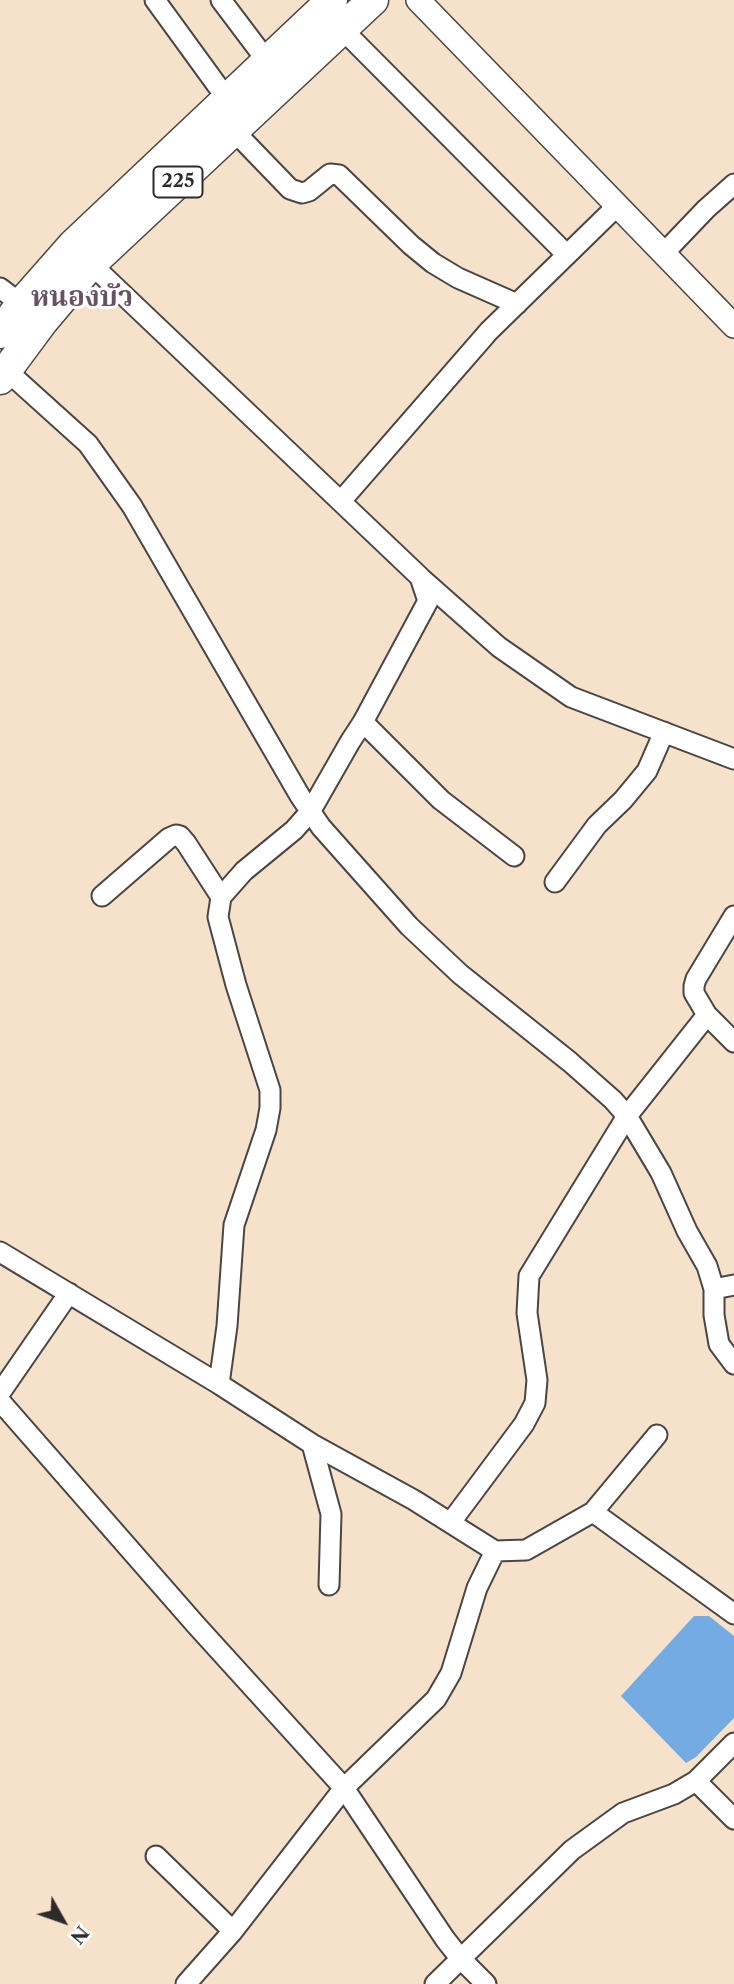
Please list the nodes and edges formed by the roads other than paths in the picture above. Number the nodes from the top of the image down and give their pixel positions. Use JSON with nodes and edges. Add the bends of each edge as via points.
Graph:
{"nodes":[{"id":1,"x":155,"y":0,"type":"edge"},
{"id":2,"x":221,"y":0,"type":"edge"},
{"id":3,"x":373,"y":0,"type":"edge"},
{"id":4,"x":418,"y":0,"type":"edge"},
{"id":5,"x":330,"y":9,"type":"edge"},
{"id":6,"x":267,"y":61,"type":"junction"},
{"id":7,"x":227,"y":99,"type":"junction"},
{"id":8,"x":234,"y":131,"type":"junction"},
{"id":9,"x":734,"y":184,"type":"edge"},
{"id":10,"x":617,"y":206,"type":"junction"},
{"id":11,"x":664,"y":253,"type":"junction"},
{"id":12,"x":567,"y":255,"type":"junction"},
{"id":13,"x":91,"y":264,"type":"junction"},
{"id":14,"x":10,"y":296,"type":"edge"},
{"id":15,"x":517,"y":304,"type":"junction"},
{"id":16,"x":734,"y":326,"type":"edge"},
{"id":17,"x":0,"y":333,"type":"edge"},
{"id":18,"x":3,"y":374,"type":"edge"},
{"id":19,"x":341,"y":501,"type":"junction"},
{"id":20,"x":420,"y":577,"type":"junction"},
{"id":21,"x":363,"y":722,"type":"junction"},
{"id":22,"x":664,"y":732,"type":"junction"},
{"id":23,"x":734,"y":759,"type":"edge"},
{"id":24,"x":310,"y":812,"type":"junction"},
{"id":25,"x":514,"y":856,"type":"dead end"},
{"id":26,"x":555,"y":882,"type":"dead end"},
{"id":27,"x":102,"y":895,"type":"dead end"},
{"id":28,"x":221,"y":897,"type":"junction"},
{"id":29,"x":734,"y":916,"type":"edge"},
{"id":30,"x":707,"y":1015,"type":"junction"},
{"id":31,"x":734,"y":1042,"type":"edge"},
{"id":32,"x":627,"y":1116,"type":"junction"},
{"id":33,"x":0,"y":1252,"type":"edge"},
{"id":34,"x":734,"y":1285,"type":"edge"},
{"id":35,"x":714,"y":1289,"type":"junction"},
{"id":36,"x":69,"y":1293,"type":"junction"},
{"id":37,"x":734,"y":1364,"type":"edge"},
{"id":38,"x":219,"y":1384,"type":"junction"},
{"id":39,"x":0,"y":1393,"type":"edge"},
{"id":40,"x":0,"y":1401,"type":"edge"},
{"id":41,"x":657,"y":1435,"type":"dead end"},
{"id":42,"x":312,"y":1444,"type":"junction"},
{"id":43,"x":593,"y":1512,"type":"junction"},
{"id":44,"x":451,"y":1522,"type":"junction"},
{"id":45,"x":495,"y":1551,"type":"junction"},
{"id":46,"x":329,"y":1586,"type":"dead end"},
{"id":47,"x":734,"y":1614,"type":"edge"},
{"id":48,"x":734,"y":1743,"type":"edge"},
{"id":49,"x":696,"y":1780,"type":"junction"},
{"id":50,"x":344,"y":1788,"type":"junction"},
{"id":51,"x":734,"y":1819,"type":"edge"},
{"id":52,"x":156,"y":1856,"type":"dead end"},
{"id":53,"x":233,"y":1931,"type":"junction"},
{"id":54,"x":460,"y":1958,"type":"junction"},
{"id":55,"x":186,"y":1984,"type":"edge"},
{"id":56,"x":435,"y":1984,"type":"edge"},
{"id":57,"x":486,"y":1984,"type":"edge"}],
"edges":[{"from":1,"to":7,"type":"street"},
{"from":2,"to":6,"type":"street"},
{"from":3,"to":5,"type":"main road","number":"225"},
{"from":4,"to":10,"type":"street"},
{"from":5,"to":6,"type":"main road","number":"225"},
{"from":5,"to":8,"type":"main road","number":"225"},
{"from":5,"to":12,"type":"street"},
{"from":6,"to":7,"type":"main road","number":"225"},
{"from":7,"to":14,"type":"main road","number":"225","via":[[73,245]]},
{"from":8,"to":13,"type":"main road","number":"225"},
{"from":8,"to":15,"type":"street","via":[[290,189],[302,193],[330,174],[340,175],[433,263]]},
{"from":9,"to":11,"type":"street"},
{"from":10,"to":11,"type":"street"},
{"from":10,"to":12,"type":"street"},
{"from":11,"to":16,"type":"street"},
{"from":12,"to":15,"type":"street"},
{"from":13,"to":18,"type":"main road","number":"225"},
{"from":13,"to":19,"type":"street"},
{"from":14,"to":17,"type":"main road","number":"225"},
{"from":15,"to":19,"type":"street"},
{"from":18,"to":24,"type":"street","via":[[88,444],[132,506]]},
{"from":19,"to":20,"type":"street"},
{"from":20,"to":21,"type":"street","via":[[428,601]]},
{"from":20,"to":22,"type":"street","via":[[499,647],[571,697]]},
{"from":21,"to":24,"type":"street"},
{"from":21,"to":25,"type":"street","via":[[441,800]]},
{"from":22,"to":23,"type":"street"},
{"from":22,"to":26,"type":"street","via":[[646,771],[597,825]]},
{"from":24,"to":28,"type":"street"},
{"from":24,"to":32,"type":"street","via":[[409,926]]},
{"from":27,"to":28,"type":"street","via":[[176,835]]},
{"from":28,"to":38,"type":"street","via":[[218,917],[270,1090],[270,1108],[234,1225]]},
{"from":29,"to":30,"type":"street","via":[[696,979],[694,993]]},
{"from":30,"to":31,"type":"street"},
{"from":30,"to":32,"type":"street"},
{"from":32,"to":35,"type":"street","via":[[662,1173]]},
{"from":32,"to":44,"type":"street","via":[[529,1276],[527,1313],[537,1380],[535,1404]]},
{"from":33,"to":36,"type":"street"},
{"from":34,"to":35,"type":"street"},
{"from":35,"to":37,"type":"street","via":[[719,1344]]},
{"from":36,"to":38,"type":"street"},
{"from":36,"to":39,"type":"street"},
{"from":38,"to":42,"type":"street"},
{"from":40,"to":50,"type":"street"},
{"from":41,"to":43,"type":"street"},
{"from":42,"to":44,"type":"street"},
{"from":42,"to":46,"type":"street","via":[[331,1514]]},
{"from":43,"to":45,"type":"street","via":[[526,1550]]},
{"from":43,"to":47,"type":"street"},
{"from":44,"to":45,"type":"street"},
{"from":45,"to":50,"type":"street","via":[[477,1588],[451,1673],[436,1699]]},
{"from":48,"to":49,"type":"street"},
{"from":49,"to":51,"type":"street"},
{"from":49,"to":54,"type":"street","via":[[606,1824],[572,1850]]},
{"from":50,"to":53,"type":"street"},
{"from":50,"to":54,"type":"street"},
{"from":52,"to":53,"type":"street"},
{"from":53,"to":55,"type":"street"},
{"from":54,"to":56,"type":"street"},
{"from":54,"to":57,"type":"street"}]}
